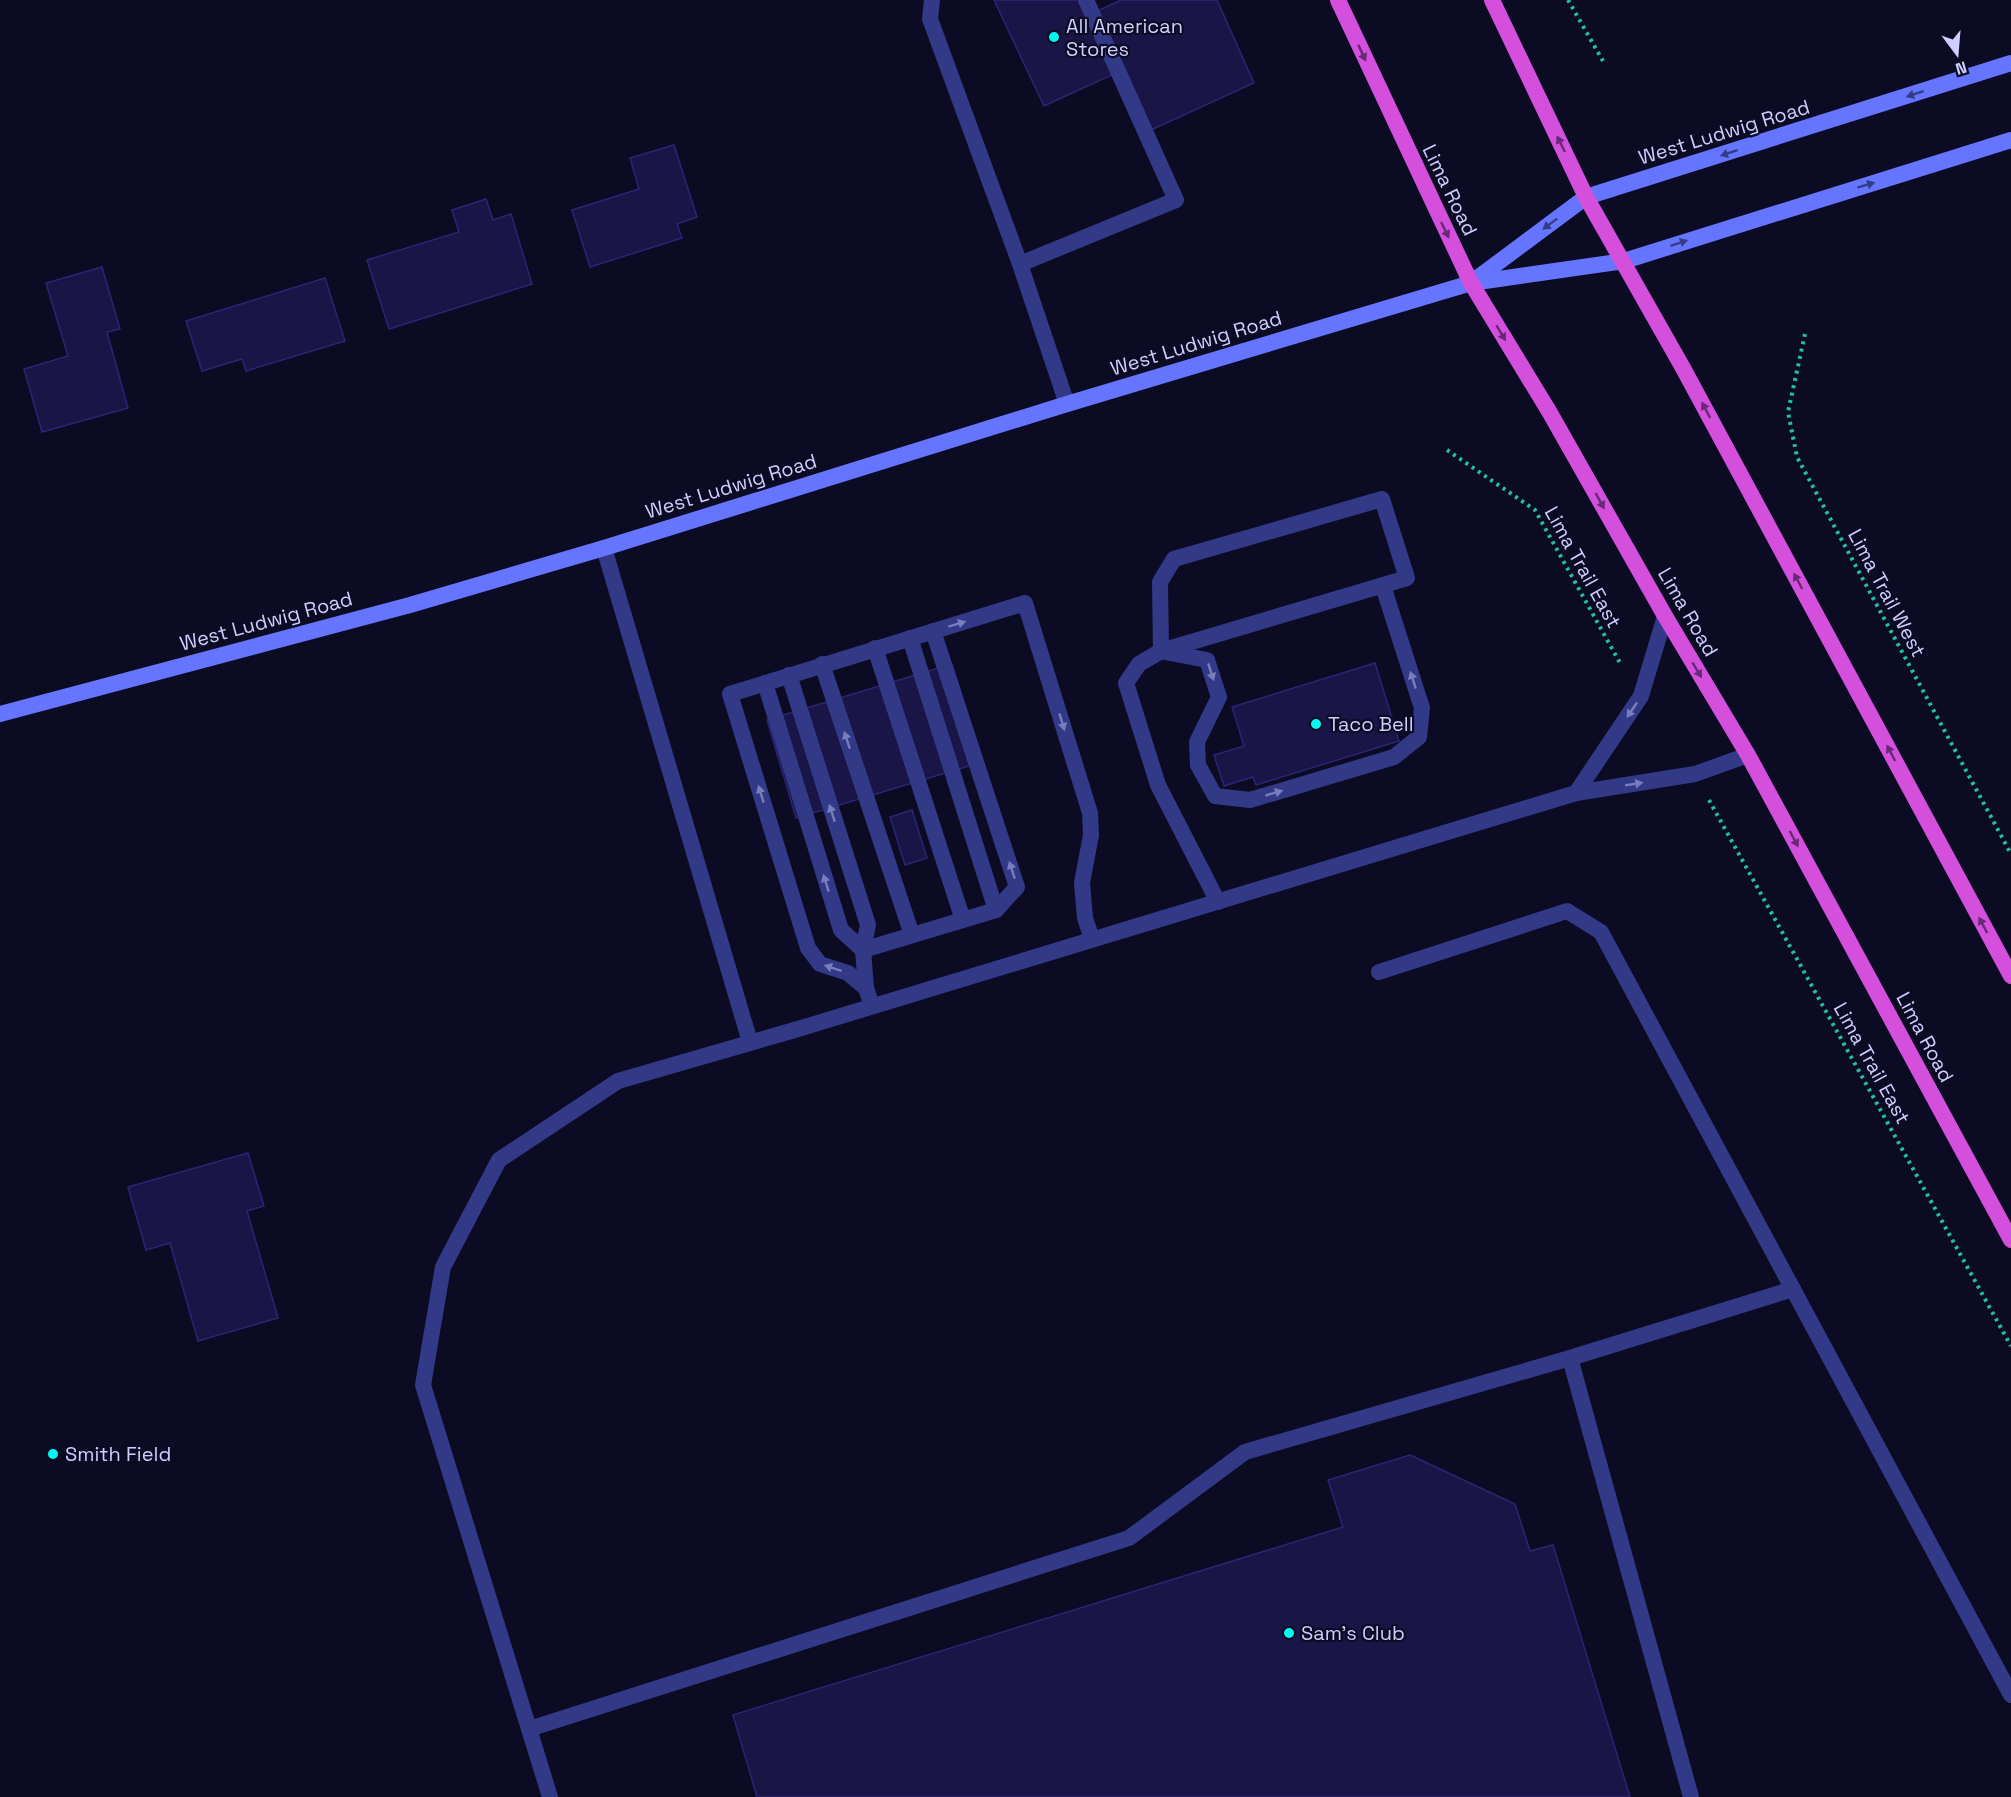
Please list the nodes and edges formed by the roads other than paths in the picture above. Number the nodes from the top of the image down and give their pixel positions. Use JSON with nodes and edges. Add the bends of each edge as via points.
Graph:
{"nodes":[{"id":1,"x":933,"y":0,"type":"edge"},
{"id":2,"x":1086,"y":0,"type":"edge"},
{"id":3,"x":1338,"y":0,"type":"edge"},
{"id":4,"x":1492,"y":0,"type":"edge"},
{"id":5,"x":2011,"y":63,"type":"edge"},
{"id":6,"x":2011,"y":140,"type":"edge"},
{"id":7,"x":1586,"y":197,"type":"junction"},
{"id":8,"x":1624,"y":261,"type":"junction"},
{"id":9,"x":1020,"y":264,"type":"junction"},
{"id":10,"x":1471,"y":283,"type":"junction"},
{"id":11,"x":1067,"y":404,"type":"junction"},
{"id":12,"x":604,"y":548,"type":"junction"},
{"id":13,"x":1383,"y":586,"type":"junction"},
{"id":14,"x":1665,"y":616,"type":"junction"},
{"id":15,"x":933,"y":631,"type":"junction"},
{"id":16,"x":910,"y":638,"type":"junction"},
{"id":17,"x":875,"y":648,"type":"junction"},
{"id":18,"x":1161,"y":651,"type":"junction"},
{"id":19,"x":822,"y":664,"type":"junction"},
{"id":20,"x":789,"y":675,"type":"junction"},
{"id":21,"x":765,"y":683,"type":"junction"},
{"id":22,"x":0,"y":714,"type":"edge"},
{"id":23,"x":1748,"y":756,"type":"junction"},
{"id":24,"x":1576,"y":793,"type":"junction"},
{"id":25,"x":1218,"y":902,"type":"junction"},
{"id":26,"x":996,"y":910,"type":"junction"},
{"id":27,"x":963,"y":920,"type":"junction"},
{"id":28,"x":912,"y":935,"type":"junction"},
{"id":29,"x":1092,"y":939,"type":"junction"},
{"id":30,"x":863,"y":950,"type":"junction"},
{"id":31,"x":1380,"y":972,"type":"dead end"},
{"id":32,"x":2011,"y":976,"type":"edge"},
{"id":33,"x":866,"y":988,"type":"junction"},
{"id":34,"x":872,"y":1006,"type":"junction"},
{"id":35,"x":750,"y":1042,"type":"junction"},
{"id":36,"x":2011,"y":1240,"type":"edge"},
{"id":37,"x":1793,"y":1288,"type":"junction"},
{"id":38,"x":1569,"y":1358,"type":"junction"},
{"id":39,"x":2011,"y":1695,"type":"edge"},
{"id":40,"x":529,"y":1729,"type":"junction"},
{"id":41,"x":550,"y":1797,"type":"edge"},
{"id":42,"x":1691,"y":1797,"type":"edge"}],
"edges":[{"from":1,"to":9,"type":"lane","via":[[930,20]]},
{"from":2,"to":9,"type":"lane","via":[[1176,200]]},
{"from":3,"to":10,"type":"highway","name":"Lima Road","one_way":true},
{"from":7,"to":4,"type":"highway","one_way":true},
{"from":5,"to":7,"type":"main road","name":"West Ludwig Road","one_way":true},
{"from":8,"to":6,"type":"main road","name":"West Ludwig Road","one_way":true},
{"from":7,"to":8,"type":"highway"},
{"from":7,"to":10,"type":"main road","name":"West Ludwig Road","one_way":true},
{"from":8,"to":10,"type":"main road","name":"West Ludwig Road"},
{"from":32,"to":8,"type":"highway","one_way":true},
{"from":9,"to":11,"type":"lane"},
{"from":10,"to":11,"type":"main road","name":"West Ludwig Road"},
{"from":10,"to":14,"type":"highway","name":"Lima Road","one_way":true},
{"from":11,"to":12,"type":"main road","name":"West Ludwig Road"},
{"from":12,"to":22,"type":"main road","name":"West Ludwig Road","via":[[399,608]]},
{"from":12,"to":35,"type":"lane"},
{"from":13,"to":18,"type":"lane"},
{"from":13,"to":18,"type":"lane","via":[[1407,578],[1382,499],[1174,559],[1160,582]]},
{"from":18,"to":13,"type":"lane","one_way":true,"via":[[1207,660],[1219,697],[1197,742],[1198,765],[1215,796],[1251,800],[1394,757],[1419,737],[1422,708]]},
{"from":14,"to":23,"type":"highway","name":"Lima Road","one_way":true},
{"from":14,"to":24,"type":"lane","one_way":true,"via":[[1641,696]]},
{"from":15,"to":16,"type":"lane"},
{"from":26,"to":15,"type":"lane","one_way":true,"via":[[1017,887]]},
{"from":15,"to":29,"type":"lane","one_way":true,"via":[[1025,603],[1090,813],[1091,835],[1082,883],[1085,918]]},
{"from":16,"to":17,"type":"lane"},
{"from":16,"to":26,"type":"lane"},
{"from":17,"to":19,"type":"lane"},
{"from":17,"to":27,"type":"lane"},
{"from":18,"to":25,"type":"lane","via":[[1139,664],[1126,683],[1158,786]]},
{"from":19,"to":20,"type":"lane"},
{"from":28,"to":19,"type":"lane","one_way":true},
{"from":20,"to":21,"type":"lane"},
{"from":30,"to":20,"type":"lane","one_way":true,"via":[[867,925]]},
{"from":30,"to":21,"type":"lane","one_way":true,"via":[[841,930]]},
{"from":33,"to":21,"type":"lane","one_way":true,"via":[[848,973],[820,964],[808,948],[730,694]]},
{"from":24,"to":23,"type":"lane","one_way":true,"via":[[1695,774]]},
{"from":23,"to":36,"type":"highway","name":"Lima Road","one_way":true},
{"from":24,"to":25,"type":"lane"},
{"from":25,"to":29,"type":"lane"},
{"from":26,"to":27,"type":"lane"},
{"from":27,"to":28,"type":"lane"},
{"from":28,"to":30,"type":"lane"},
{"from":29,"to":34,"type":"lane"},
{"from":30,"to":33,"type":"lane"},
{"from":31,"to":37,"type":"lane","via":[[1567,912],[1601,932]]},
{"from":33,"to":34,"type":"lane"},
{"from":34,"to":35,"type":"lane"},
{"from":35,"to":40,"type":"lane","via":[[618,1081],[499,1160],[443,1268],[423,1385]]},
{"from":37,"to":38,"type":"lane"},
{"from":37,"to":39,"type":"lane"},
{"from":38,"to":40,"type":"lane","via":[[1245,1452],[1129,1538]]},
{"from":38,"to":42,"type":"lane"},
{"from":40,"to":41,"type":"lane"}]}
